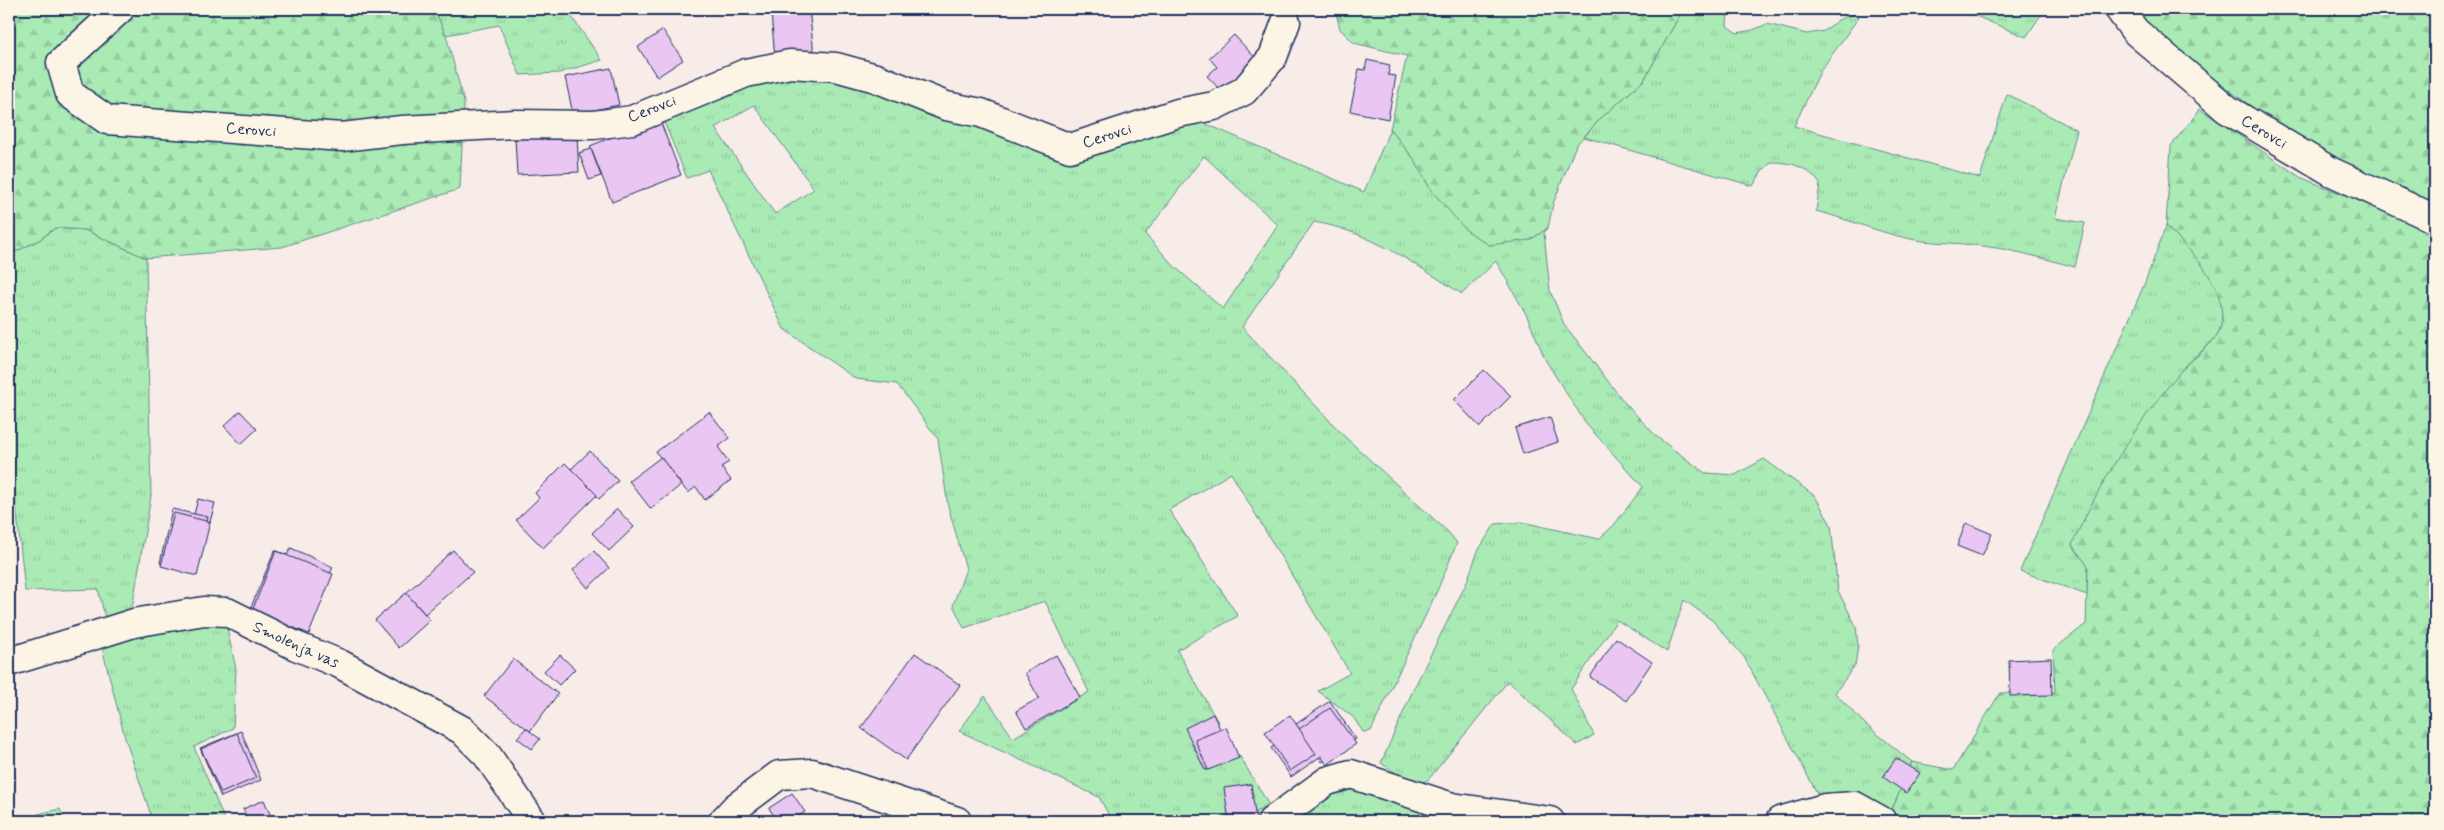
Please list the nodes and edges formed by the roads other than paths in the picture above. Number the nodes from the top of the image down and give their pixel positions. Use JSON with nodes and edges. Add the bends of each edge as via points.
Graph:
{"nodes":[{"id":1,"x":120,"y":9,"type":"edge"},
{"id":2,"x":2119,"y":9,"type":"edge"},
{"id":3,"x":1286,"y":22,"type":"dead end"},
{"id":4,"x":2435,"y":219,"type":"edge"},
{"id":5,"x":9,"y":662,"type":"edge"},
{"id":6,"x":532,"y":821,"type":"edge"},
{"id":7,"x":723,"y":821,"type":"edge"},
{"id":8,"x":957,"y":821,"type":"edge"},
{"id":9,"x":1272,"y":821,"type":"edge"},
{"id":10,"x":1550,"y":821,"type":"edge"},
{"id":11,"x":1780,"y":821,"type":"edge"},
{"id":12,"x":1882,"y":821,"type":"edge"}],
"edges":[{"from":1,"to":3,"type":"street","name":"Cerovci","via":[[61,64],[70,94],[107,120],[342,137],[402,130],[516,124],[594,125],[632,120],[746,73],[790,64],[836,67],[876,78],[946,106],[981,113],[1070,148],[1178,112],[1214,106],[1244,91],[1273,57]]},
{"from":2,"to":4,"type":"street","name":"Cerovci","via":[[2135,31],[2228,110],[2332,172]]},
{"from":5,"to":6,"type":"street","name":"Smolenja vas","via":[[134,623],[204,611],[227,612],[340,664],[462,730],[487,755]]},
{"from":7,"to":8,"type":"street","via":[[779,775],[812,773]]},
{"from":9,"to":10,"type":"street","via":[[1327,781],[1352,774],[1452,807]]},
{"from":11,"to":12,"type":"street","via":[[1825,808],[1855,806]]}]}
